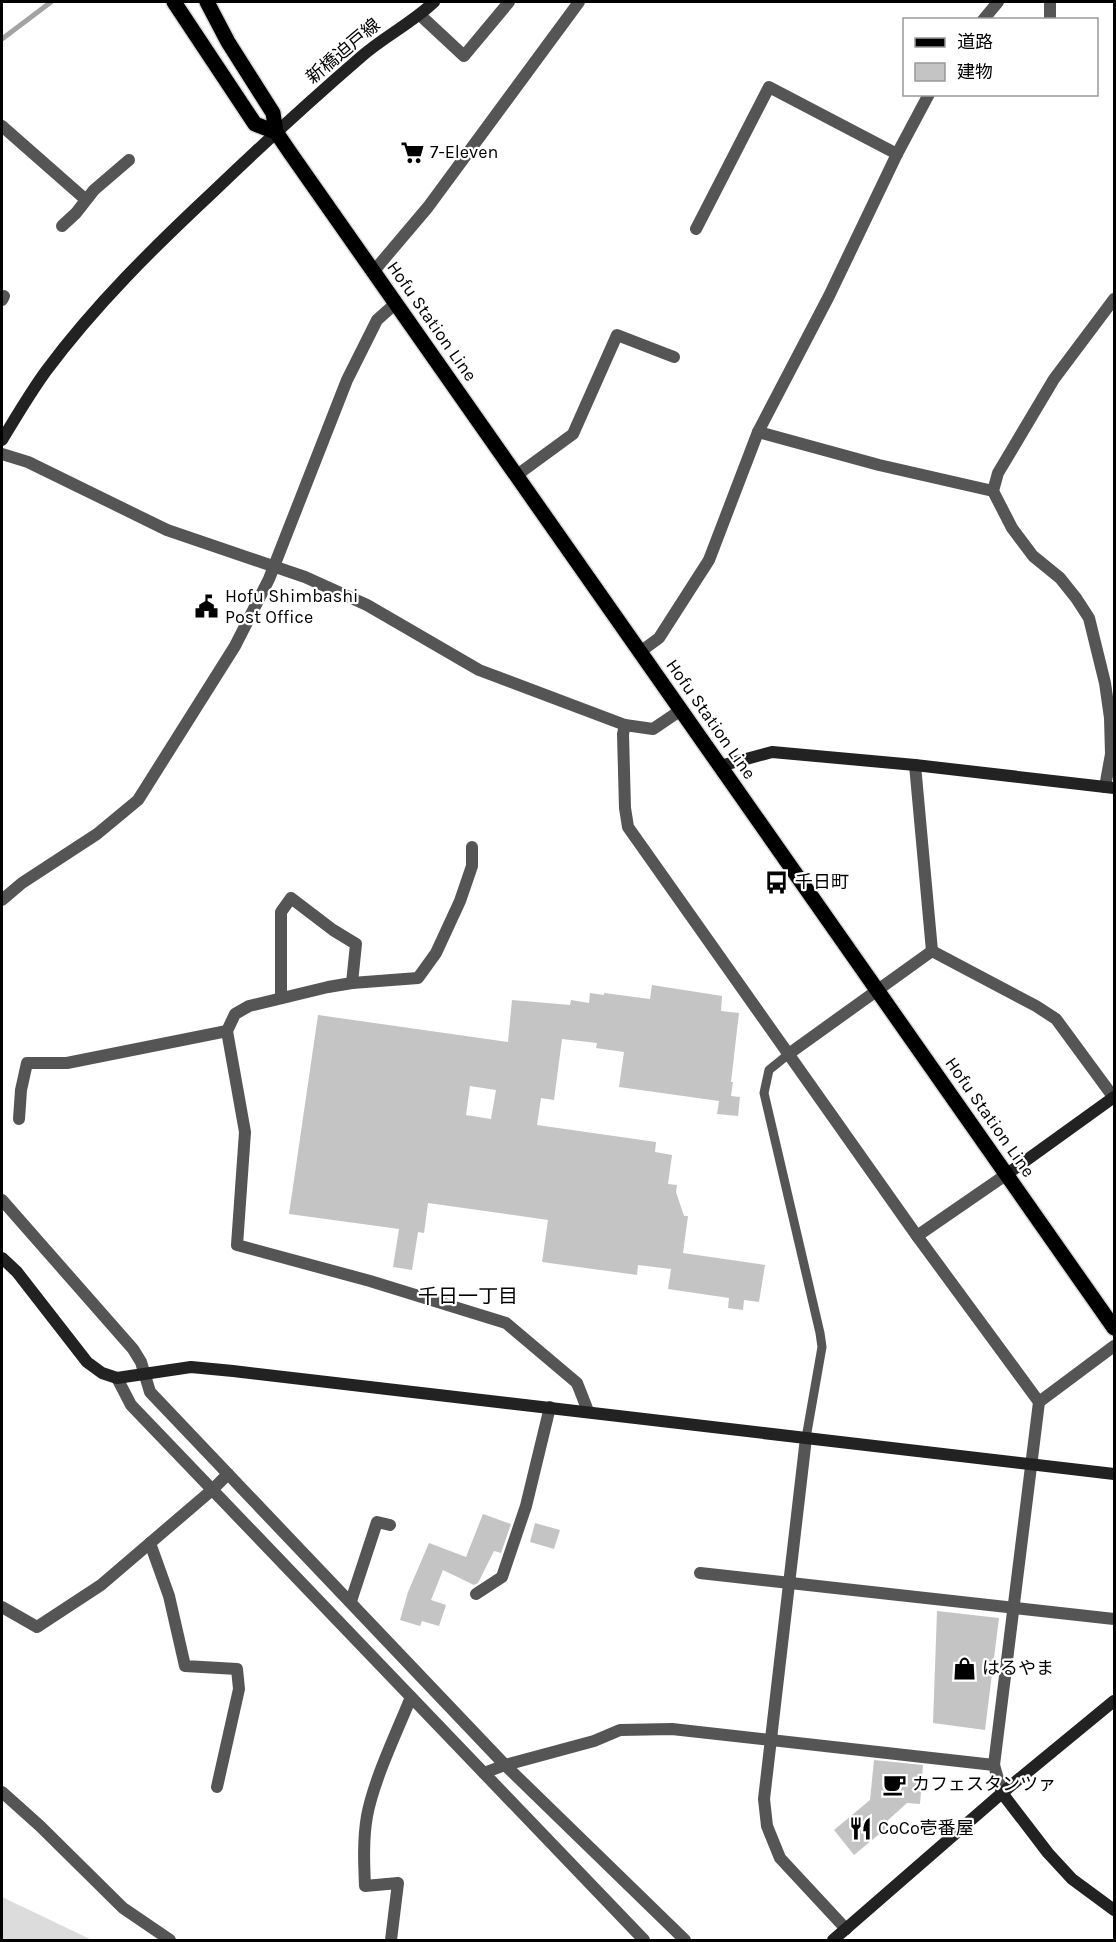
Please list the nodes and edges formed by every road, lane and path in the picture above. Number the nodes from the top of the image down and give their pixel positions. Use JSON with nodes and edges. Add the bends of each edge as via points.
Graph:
{"nodes":[{"id":1,"x":174,"y":2,"type":"edge"},
{"id":2,"x":207,"y":2,"type":"edge"},
{"id":3,"x":434,"y":2,"type":"edge"},
{"id":4,"x":509,"y":2,"type":"edge"},
{"id":5,"x":579,"y":2,"type":"edge"},
{"id":6,"x":998,"y":2,"type":"edge"},
{"id":7,"x":1050,"y":2,"type":"edge"},
{"id":8,"x":420,"y":15,"type":"junction"},
{"id":9,"x":984,"y":18,"type":"edge"},
{"id":10,"x":1050,"y":18,"type":"edge"},
{"id":11,"x":928,"y":96,"type":"edge"},
{"id":12,"x":2,"y":126,"type":"edge"},
{"id":13,"x":276,"y":132,"type":"junction"},
{"id":14,"x":897,"y":154,"type":"junction"},
{"id":15,"x":129,"y":160,"type":"dead end"},
{"id":16,"x":85,"y":199,"type":"junction"},
{"id":17,"x":62,"y":226,"type":"dead end"},
{"id":18,"x":696,"y":229,"type":"dead end"},
{"id":19,"x":374,"y":272,"type":"junction"},
{"id":20,"x":1114,"y":299,"type":"edge"},
{"id":21,"x":396,"y":303,"type":"junction"},
{"id":22,"x":674,"y":357,"type":"dead end"},
{"id":23,"x":758,"y":432,"type":"junction"},
{"id":24,"x":2,"y":440,"type":"edge"},
{"id":25,"x":2,"y":454,"type":"edge"},
{"id":26,"x":517,"y":475,"type":"junction"},
{"id":27,"x":993,"y":491,"type":"junction"},
{"id":28,"x":273,"y":565,"type":"junction"},
{"id":29,"x":640,"y":652,"type":"junction"},
{"id":30,"x":681,"y":710,"type":"junction"},
{"id":31,"x":625,"y":725,"type":"junction"},
{"id":32,"x":915,"y":765,"type":"junction"},
{"id":33,"x":720,"y":766,"type":"junction"},
{"id":34,"x":1110,"y":787,"type":"edge"},
{"id":35,"x":472,"y":847,"type":"dead end"},
{"id":36,"x":2,"y":900,"type":"edge"},
{"id":37,"x":932,"y":951,"type":"junction"},
{"id":38,"x":352,"y":983,"type":"junction"},
{"id":39,"x":878,"y":990,"type":"junction"},
{"id":40,"x":281,"y":998,"type":"junction"},
{"id":41,"x":226,"y":1031,"type":"junction"},
{"id":42,"x":790,"y":1053,"type":"junction"},
{"id":43,"x":1114,"y":1097,"type":"edge"},
{"id":44,"x":19,"y":1119,"type":"dead end"},
{"id":45,"x":1007,"y":1174,"type":"junction"},
{"id":46,"x":2,"y":1200,"type":"edge"},
{"id":47,"x":917,"y":1236,"type":"junction"},
{"id":48,"x":2,"y":1258,"type":"edge"},
{"id":49,"x":1114,"y":1328,"type":"edge"},
{"id":50,"x":1114,"y":1346,"type":"edge"},
{"id":51,"x":144,"y":1375,"type":"junction"},
{"id":52,"x":117,"y":1378,"type":"junction"},
{"id":53,"x":1039,"y":1402,"type":"junction"},
{"id":54,"x":550,"y":1407,"type":"junction"},
{"id":55,"x":588,"y":1411,"type":"junction"},
{"id":56,"x":806,"y":1438,"type":"junction"},
{"id":57,"x":1032,"y":1463,"type":"junction"},
{"id":58,"x":228,"y":1474,"type":"junction"},
{"id":59,"x":1114,"y":1474,"type":"edge"},
{"id":60,"x":212,"y":1490,"type":"junction"},
{"id":61,"x":390,"y":1525,"type":"dead end"},
{"id":62,"x":150,"y":1543,"type":"junction"},
{"id":63,"x":700,"y":1573,"type":"dead end"},
{"id":64,"x":789,"y":1584,"type":"junction"},
{"id":65,"x":476,"y":1594,"type":"dead end"},
{"id":66,"x":351,"y":1601,"type":"junction"},
{"id":67,"x":2,"y":1607,"type":"edge"},
{"id":68,"x":1013,"y":1607,"type":"junction"},
{"id":69,"x":1114,"y":1619,"type":"edge"},
{"id":70,"x":411,"y":1697,"type":"junction"},
{"id":71,"x":1114,"y":1701,"type":"edge"},
{"id":72,"x":769,"y":1740,"type":"junction"},
{"id":73,"x":505,"y":1765,"type":"junction"},
{"id":74,"x":994,"y":1766,"type":"junction"},
{"id":75,"x":484,"y":1773,"type":"junction"},
{"id":76,"x":217,"y":1786,"type":"dead end"},
{"id":77,"x":2,"y":1792,"type":"edge"},
{"id":78,"x":1002,"y":1793,"type":"junction"},
{"id":79,"x":1114,"y":1910,"type":"edge"},
{"id":80,"x":846,"y":1929,"type":"junction"},
{"id":81,"x":170,"y":1941,"type":"edge"},
{"id":82,"x":391,"y":1941,"type":"edge"},
{"id":83,"x":644,"y":1941,"type":"edge"},
{"id":84,"x":685,"y":1941,"type":"edge"},
{"id":85,"x":833,"y":1941,"type":"edge"}],
"edges":[{"from":1,"to":13,"type":"main road","name":"Hofu Station Line","via":[[255,124]]},
{"from":2,"to":13,"type":"main road","name":"Hofu Station Line","via":[[273,112]]},
{"from":3,"to":8,"type":"street","name":"新橋迫戸線"},
{"from":4,"to":8,"type":"street","via":[[464,56]]},
{"from":5,"to":19,"type":"street","via":[[428,207]]},
{"from":6,"to":9,"type":"street"},
{"from":7,"to":10,"type":"street"},
{"from":8,"to":13,"type":"street","name":"新橋迫戸線","via":[[364,54]]},
{"from":11,"to":14,"type":"street"},
{"from":12,"to":16,"type":"street"},
{"from":13,"to":19,"type":"main road","name":"Hofu Station Line"},
{"from":13,"to":24,"type":"street","name":"新橋迫戸線","via":[[109,294],[46,371]]},
{"from":14,"to":18,"type":"street","via":[[769,87]]},
{"from":14,"to":23,"type":"street"},
{"from":15,"to":16,"type":"street"},
{"from":16,"to":17,"type":"street"},
{"from":19,"to":21,"type":"main road","name":"Hofu Station Line"},
{"from":20,"to":27,"type":"street","via":[[1054,380],[998,473]]},
{"from":21,"to":26,"type":"main road","name":"Hofu Station Line"},
{"from":21,"to":28,"type":"street","via":[[377,320],[347,380]]},
{"from":22,"to":26,"type":"street","via":[[617,334],[573,434]]},
{"from":23,"to":27,"type":"street"},
{"from":23,"to":29,"type":"street","via":[[709,560],[659,638]]},
{"from":25,"to":28,"type":"street","via":[[28,462],[167,530]]},
{"from":26,"to":29,"type":"main road","name":"Hofu Station Line"},
{"from":27,"to":34,"type":"street","via":[[1012,528],[1033,556],[1060,578],[1089,618],[1110,718]]},
{"from":28,"to":31,"type":"street","via":[[367,605],[479,670]]},
{"from":28,"to":36,"type":"street","via":[[235,646],[138,800],[97,834]]},
{"from":29,"to":30,"type":"main road","name":"Hofu Station Line"},
{"from":30,"to":31,"type":"street","via":[[653,729]]},
{"from":30,"to":33,"type":"main road","name":"Hofu Station Line"},
{"from":31,"to":42,"type":"street","via":[[628,827]]},
{"from":32,"to":33,"type":"street","via":[[772,752]]},
{"from":32,"to":34,"type":"street"},
{"from":32,"to":37,"type":"street"},
{"from":33,"to":39,"type":"main road","name":"Hofu Station Line"},
{"from":35,"to":38,"type":"street","via":[[472,866],[460,901],[436,953],[418,978]]},
{"from":37,"to":39,"type":"street"},
{"from":37,"to":43,"type":"street","via":[[1056,1019]]},
{"from":38,"to":40,"type":"street"},
{"from":38,"to":40,"type":"street","via":[[356,944],[291,897],[281,912]]},
{"from":39,"to":42,"type":"street"},
{"from":39,"to":45,"type":"main road","name":"Hofu Station Line"},
{"from":40,"to":41,"type":"street","via":[[235,1014]]},
{"from":41,"to":44,"type":"street","via":[[67,1064],[27,1063]]},
{"from":41,"to":55,"type":"street","via":[[245,1132],[237,1245],[506,1323],[577,1383]]},
{"from":42,"to":47,"type":"street"},
{"from":42,"to":56,"type":"lane","via":[[769,1070],[764,1093],[822,1347]]},
{"from":43,"to":45,"type":"street"},
{"from":45,"to":47,"type":"street"},
{"from":45,"to":49,"type":"main road","name":"Hofu Station Line"},
{"from":46,"to":51,"type":"street","via":[[133,1349]]},
{"from":47,"to":53,"type":"street"},
{"from":48,"to":52,"type":"street","via":[[87,1362]]},
{"from":50,"to":53,"type":"street"},
{"from":51,"to":52,"type":"street"},
{"from":51,"to":54,"type":"street","via":[[191,1367]]},
{"from":51,"to":58,"type":"street","via":[[150,1392]]},
{"from":52,"to":60,"type":"street","via":[[131,1406]]},
{"from":53,"to":57,"type":"street"},
{"from":54,"to":55,"type":"street"},
{"from":54,"to":65,"type":"street","via":[[526,1506],[501,1576]]},
{"from":55,"to":56,"type":"street"},
{"from":56,"to":57,"type":"street"},
{"from":56,"to":64,"type":"street"},
{"from":57,"to":59,"type":"street"},
{"from":57,"to":68,"type":"street"},
{"from":58,"to":60,"type":"street"},
{"from":58,"to":66,"type":"street"},
{"from":60,"to":62,"type":"street"},
{"from":60,"to":70,"type":"street"},
{"from":61,"to":66,"type":"street","via":[[377,1522]]},
{"from":62,"to":67,"type":"street","via":[[101,1585],[37,1627]]},
{"from":62,"to":76,"type":"street","via":[[169,1596],[185,1666],[237,1669],[239,1689]]},
{"from":63,"to":64,"type":"street"},
{"from":64,"to":68,"type":"street"},
{"from":64,"to":72,"type":"street"},
{"from":66,"to":73,"type":"street"},
{"from":68,"to":69,"type":"street"},
{"from":68,"to":74,"type":"street"},
{"from":70,"to":75,"type":"street"},
{"from":70,"to":82,"type":"street","via":[[368,1815],[363,1855],[365,1886],[398,1883]]},
{"from":71,"to":78,"type":"street"},
{"from":72,"to":73,"type":"street","via":[[672,1729],[620,1730]]},
{"from":72,"to":74,"type":"street"},
{"from":72,"to":80,"type":"street","via":[[764,1799],[767,1826],[780,1858]]},
{"from":73,"to":75,"type":"street"},
{"from":73,"to":84,"type":"street"},
{"from":74,"to":78,"type":"street"},
{"from":75,"to":83,"type":"street"},
{"from":77,"to":81,"type":"street","via":[[123,1908]]},
{"from":78,"to":79,"type":"street","via":[[1072,1879]]},
{"from":78,"to":80,"type":"street"},
{"from":80,"to":85,"type":"street"}]}
